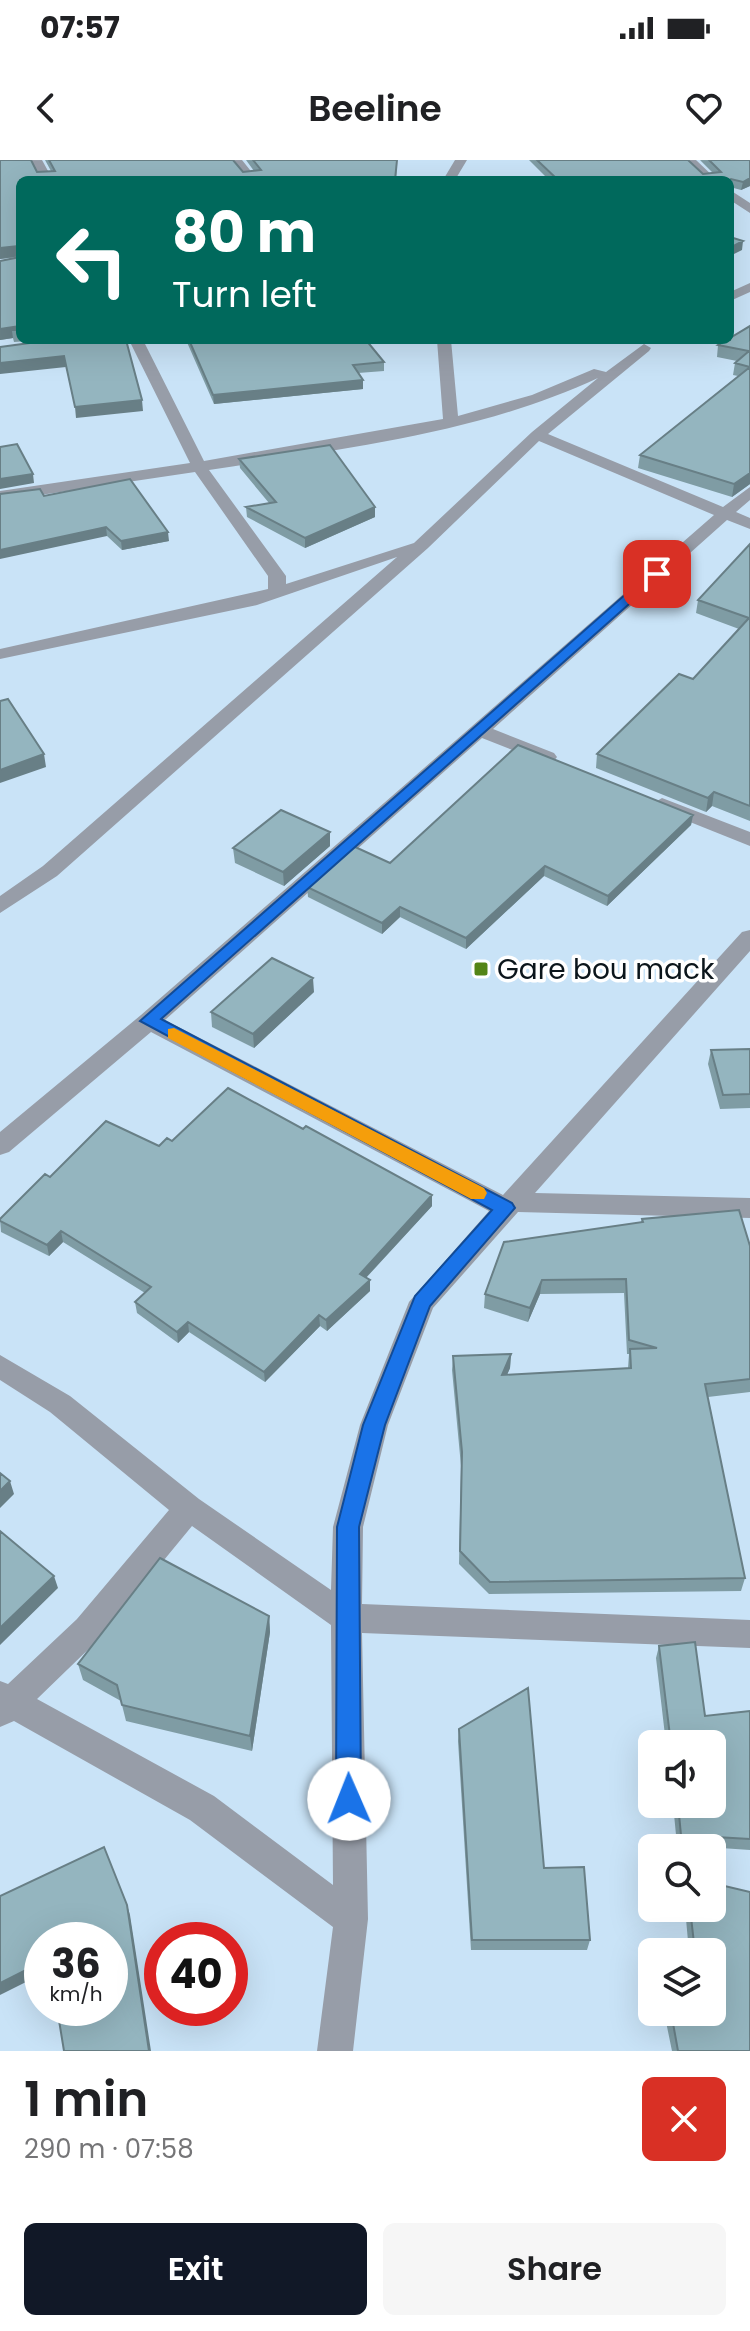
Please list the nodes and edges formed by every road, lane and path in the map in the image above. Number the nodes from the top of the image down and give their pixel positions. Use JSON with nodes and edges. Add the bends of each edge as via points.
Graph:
{"nodes":[{"id":1,"x":236,"y":160,"type":"edge"},
{"id":2,"x":689,"y":160,"type":"edge"},
{"id":3,"x":249,"y":176,"type":"edge"},
{"id":4,"x":703,"y":176,"type":"edge"},
{"id":5,"x":138,"y":344,"type":"edge"},
{"id":6,"x":444,"y":344,"type":"edge"},
{"id":7,"x":651,"y":344,"type":"edge"},
{"id":8,"x":451,"y":423,"type":"junction"},
{"id":9,"x":537,"y":435,"type":"junction"},
{"id":10,"x":200,"y":468,"type":"junction"},
{"id":11,"x":750,"y":492,"type":"edge"},
{"id":12,"x":0,"y":496,"type":"edge"},
{"id":13,"x":724,"y":515,"type":"junction"},
{"id":14,"x":750,"y":524,"type":"edge"},
{"id":15,"x":422,"y":544,"type":"junction"},
{"id":16,"x":277,"y":590,"type":"junction"},
{"id":17,"x":0,"y":654,"type":"edge"},
{"id":18,"x":478,"y":730,"type":"junction"},
{"id":19,"x":564,"y":764,"type":"edge"},
{"id":20,"x":650,"y":799,"type":"edge"},
{"id":21,"x":750,"y":840,"type":"edge"},
{"id":22,"x":0,"y":906,"type":"edge"},
{"id":23,"x":750,"y":937,"type":"edge"},
{"id":24,"x":149,"y":1021,"type":"junction"},
{"id":25,"x":0,"y":1146,"type":"edge"},
{"id":26,"x":509,"y":1205,"type":"junction"},
{"id":27,"x":750,"y":1208,"type":"edge"},
{"id":28,"x":0,"y":1366,"type":"edge"},
{"id":29,"x":189,"y":1508,"type":"junction"},
{"id":30,"x":346,"y":1618,"type":"junction"},
{"id":31,"x":750,"y":1634,"type":"edge"},
{"id":32,"x":4,"y":1704,"type":"edge"},
{"id":33,"x":351,"y":1919,"type":"junction"},
{"id":34,"x":335,"y":2051,"type":"edge"}],
"edges":[{"from":1,"to":3,"type":"street"},
{"from":2,"to":4,"type":"street"},
{"from":5,"to":10,"type":"street"},
{"from":6,"to":8,"type":"street"},
{"from":7,"to":8,"type":"street","via":[[572,386]]},
{"from":7,"to":9,"type":"street"},
{"from":8,"to":10,"type":"street"},
{"from":9,"to":13,"type":"street"},
{"from":9,"to":15,"type":"street"},
{"from":10,"to":12,"type":"street"},
{"from":10,"to":16,"type":"street","via":[[277,576]]},
{"from":11,"to":13,"type":"street"},
{"from":13,"to":14,"type":"street"},
{"from":13,"to":18,"type":"street"},
{"from":15,"to":16,"type":"street"},
{"from":15,"to":22,"type":"street","via":[[50,871]]},
{"from":16,"to":17,"type":"street","via":[[251,601]]},
{"from":18,"to":19,"type":"street"},
{"from":18,"to":24,"type":"street"},
{"from":20,"to":21,"type":"street"},
{"from":23,"to":26,"type":"street"},
{"from":24,"to":25,"type":"street"},
{"from":24,"to":26,"type":"street"},
{"from":26,"to":27,"type":"street"},
{"from":26,"to":30,"type":"street","via":[[416,1315],[374,1425],[348,1527]]},
{"from":28,"to":29,"type":"street","via":[[60,1404]]},
{"from":29,"to":30,"type":"street"},
{"from":29,"to":32,"type":"street","via":[[88,1629]]},
{"from":30,"to":31,"type":"street"},
{"from":30,"to":33,"type":"street"},
{"from":32,"to":33,"type":"street","via":[[202,1808]]},
{"from":33,"to":34,"type":"street"}]}
